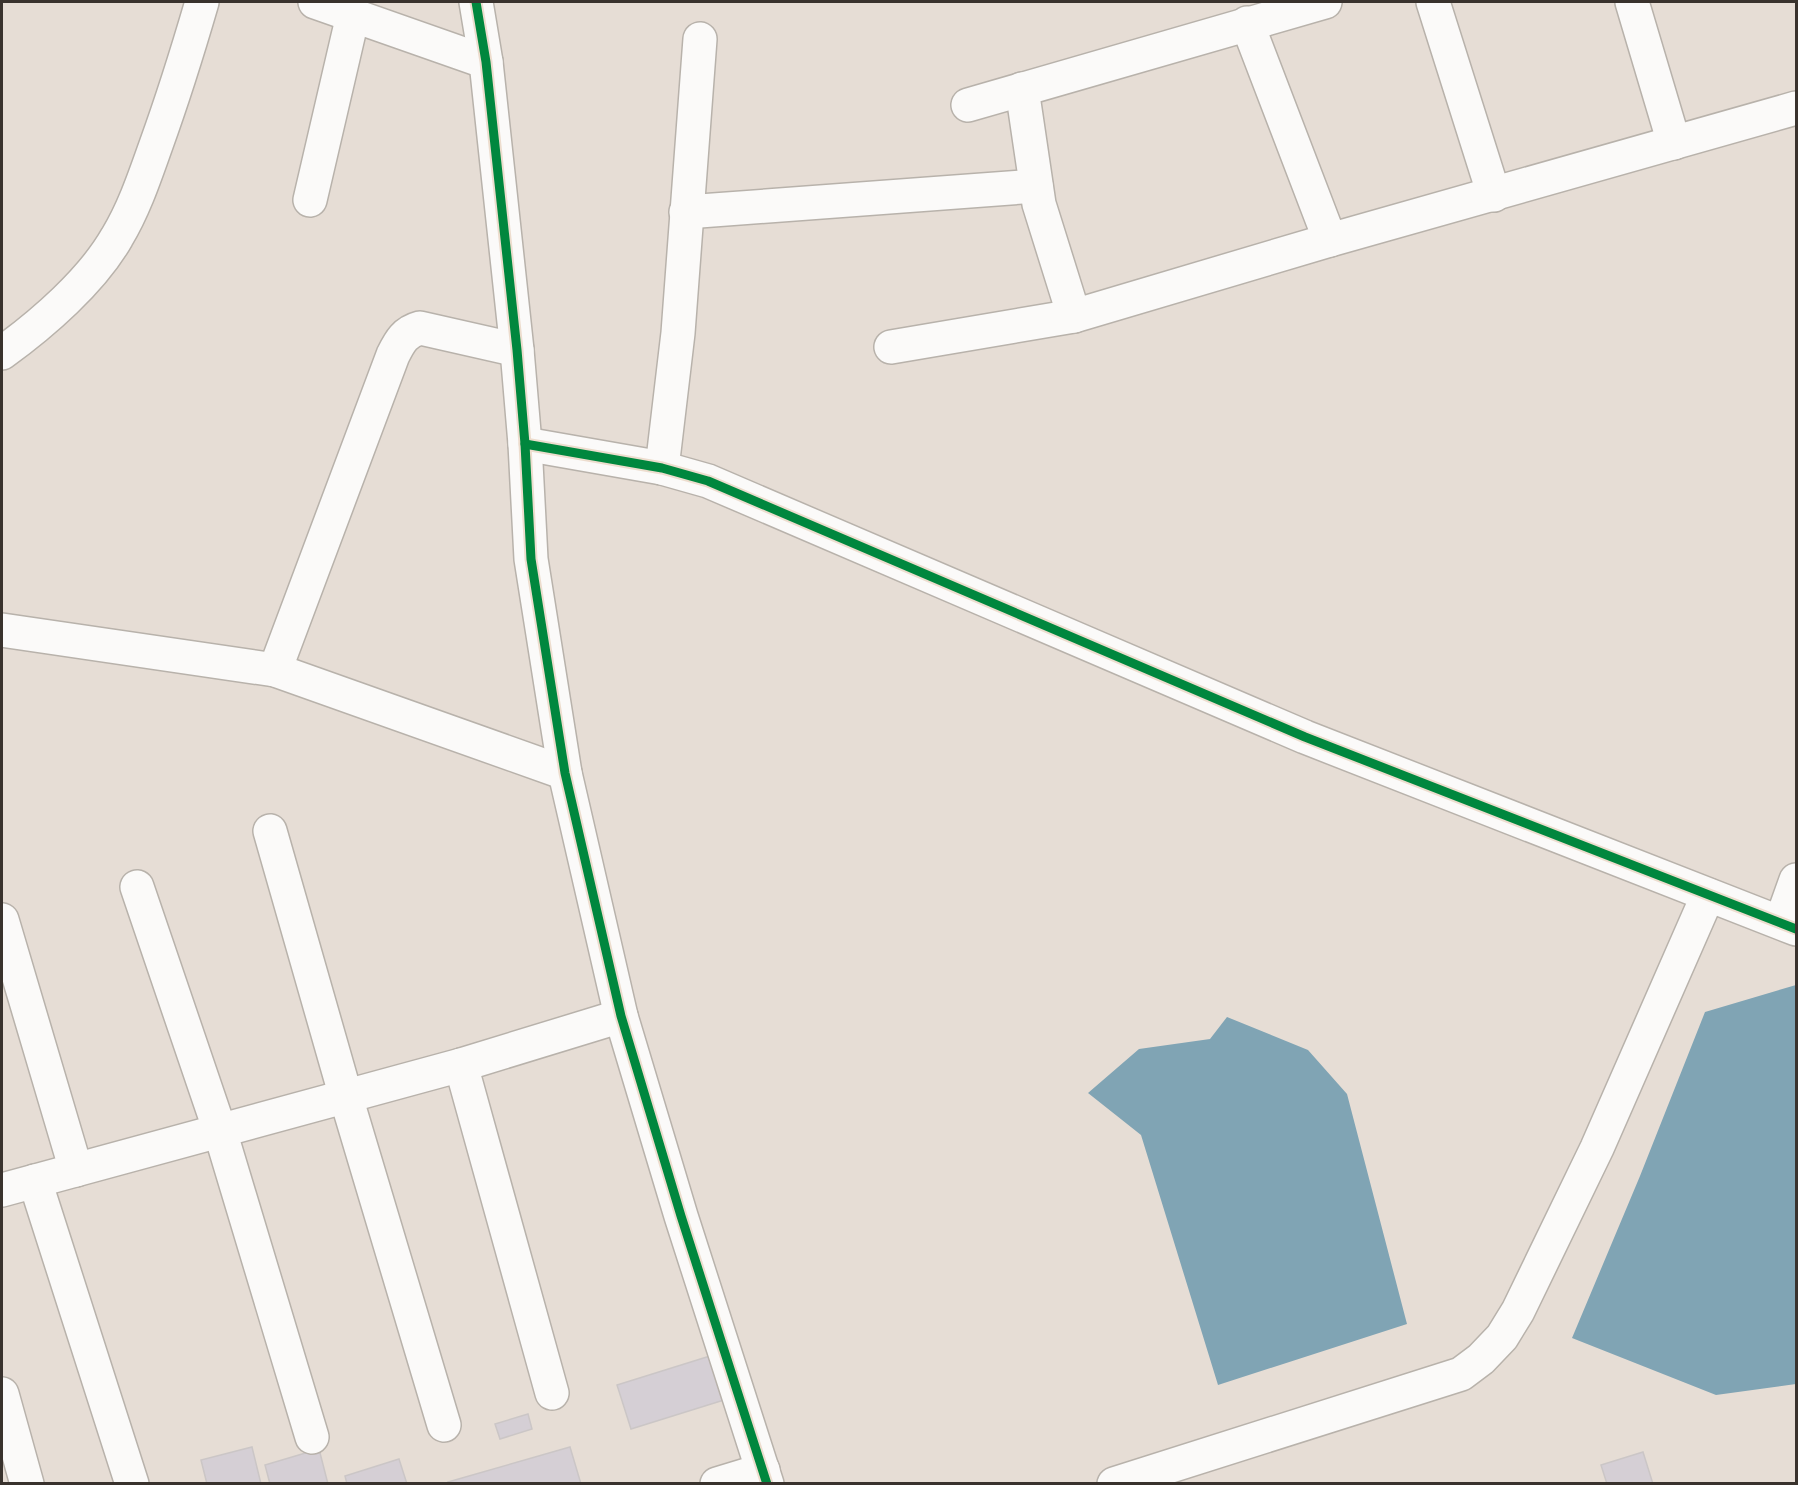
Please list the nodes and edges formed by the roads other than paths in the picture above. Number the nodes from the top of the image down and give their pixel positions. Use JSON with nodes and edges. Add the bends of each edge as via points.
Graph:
{"nodes":[{"id":1,"x":202,"y":2,"type":"edge"},
{"id":2,"x":315,"y":2,"type":"edge"},
{"id":3,"x":476,"y":2,"type":"edge"},
{"id":4,"x":1325,"y":2,"type":"edge"},
{"id":5,"x":1433,"y":2,"type":"edge"},
{"id":6,"x":1632,"y":2,"type":"edge"},
{"id":7,"x":353,"y":15,"type":"junction"},
{"id":8,"x":1247,"y":23,"type":"junction"},
{"id":9,"x":700,"y":39,"type":"dead end"},
{"id":10,"x":486,"y":62,"type":"junction"},
{"id":11,"x":1022,"y":88,"type":"junction"},
{"id":12,"x":968,"y":105,"type":"dead end"},
{"id":13,"x":1797,"y":108,"type":"edge"},
{"id":14,"x":1674,"y":143,"type":"junction"},
{"id":15,"x":1036,"y":186,"type":"junction"},
{"id":16,"x":1494,"y":195,"type":"junction"},
{"id":17,"x":310,"y":200,"type":"dead end"},
{"id":18,"x":686,"y":212,"type":"junction"},
{"id":19,"x":1330,"y":240,"type":"junction"},
{"id":20,"x":1074,"y":316,"type":"junction"},
{"id":21,"x":891,"y":347,"type":"dead end"},
{"id":22,"x":517,"y":350,"type":"junction"},
{"id":23,"x":2,"y":353,"type":"edge"},
{"id":24,"x":525,"y":444,"type":"junction"},
{"id":25,"x":662,"y":468,"type":"junction"},
{"id":26,"x":2,"y":630,"type":"edge"},
{"id":27,"x":275,"y":670,"type":"junction"},
{"id":28,"x":565,"y":773,"type":"junction"},
{"id":29,"x":270,"y":831,"type":"dead end"},
{"id":30,"x":1797,"y":880,"type":"edge"},
{"id":31,"x":137,"y":886,"type":"dead end"},
{"id":32,"x":1708,"y":895,"type":"junction"},
{"id":33,"x":2,"y":920,"type":"edge"},
{"id":34,"x":1789,"y":926,"type":"edge"},
{"id":35,"x":621,"y":1016,"type":"junction"},
{"id":36,"x":461,"y":1065,"type":"junction"},
{"id":37,"x":346,"y":1097,"type":"junction"},
{"id":38,"x":220,"y":1131,"type":"junction"},
{"id":39,"x":76,"y":1170,"type":"junction"},
{"id":40,"x":35,"y":1181,"type":"junction"},
{"id":41,"x":2,"y":1190,"type":"edge"},
{"id":42,"x":552,"y":1393,"type":"dead end"},
{"id":43,"x":2,"y":1394,"type":"edge"},
{"id":44,"x":444,"y":1425,"type":"dead end"},
{"id":45,"x":312,"y":1437,"type":"dead end"},
{"id":46,"x":765,"y":1477,"type":"edge"},
{"id":47,"x":27,"y":1484,"type":"edge"},
{"id":48,"x":132,"y":1484,"type":"edge"},
{"id":49,"x":717,"y":1484,"type":"edge"},
{"id":50,"x":1114,"y":1484,"type":"edge"}],
"edges":[{"from":1,"to":23,"type":"street","via":[[141,187],[117,238],[70,295],[33,331]]},
{"from":2,"to":7,"type":"street"},
{"from":3,"to":10,"type":"street"},
{"from":4,"to":8,"type":"street"},
{"from":5,"to":16,"type":"street"},
{"from":6,"to":14,"type":"street"},
{"from":7,"to":10,"type":"street"},
{"from":7,"to":17,"type":"street"},
{"from":8,"to":11,"type":"street"},
{"from":8,"to":19,"type":"street"},
{"from":9,"to":18,"type":"street"},
{"from":10,"to":22,"type":"street"},
{"from":11,"to":12,"type":"street"},
{"from":11,"to":15,"type":"street"},
{"from":13,"to":14,"type":"street"},
{"from":14,"to":16,"type":"street"},
{"from":15,"to":18,"type":"street"},
{"from":15,"to":20,"type":"street"},
{"from":16,"to":19,"type":"street"},
{"from":18,"to":25,"type":"street","via":[[678,333]]},
{"from":19,"to":20,"type":"street"},
{"from":20,"to":21,"type":"street"},
{"from":22,"to":24,"type":"street"},
{"from":22,"to":27,"type":"street","via":[[420,328],[409,331],[401,340]]},
{"from":24,"to":25,"type":"street"},
{"from":24,"to":28,"type":"street","via":[[531,559]]},
{"from":25,"to":32,"type":"street","via":[[708,481],[1305,737]]},
{"from":26,"to":27,"type":"street"},
{"from":27,"to":28,"type":"street"},
{"from":28,"to":35,"type":"street"},
{"from":29,"to":37,"type":"street"},
{"from":30,"to":34,"type":"street"},
{"from":31,"to":38,"type":"street"},
{"from":32,"to":34,"type":"street"},
{"from":32,"to":50,"type":"street","via":[[1597,1148],[1518,1311],[1502,1337],[1481,1359],[1461,1374]]},
{"from":33,"to":39,"type":"street"},
{"from":35,"to":36,"type":"street"},
{"from":35,"to":46,"type":"street"},
{"from":36,"to":37,"type":"street"},
{"from":36,"to":42,"type":"street"},
{"from":37,"to":38,"type":"street"},
{"from":37,"to":44,"type":"street"},
{"from":38,"to":39,"type":"street"},
{"from":38,"to":45,"type":"street"},
{"from":39,"to":40,"type":"street"},
{"from":40,"to":41,"type":"street"},
{"from":40,"to":48,"type":"street"},
{"from":43,"to":47,"type":"street"},
{"from":46,"to":49,"type":"street"}]}
